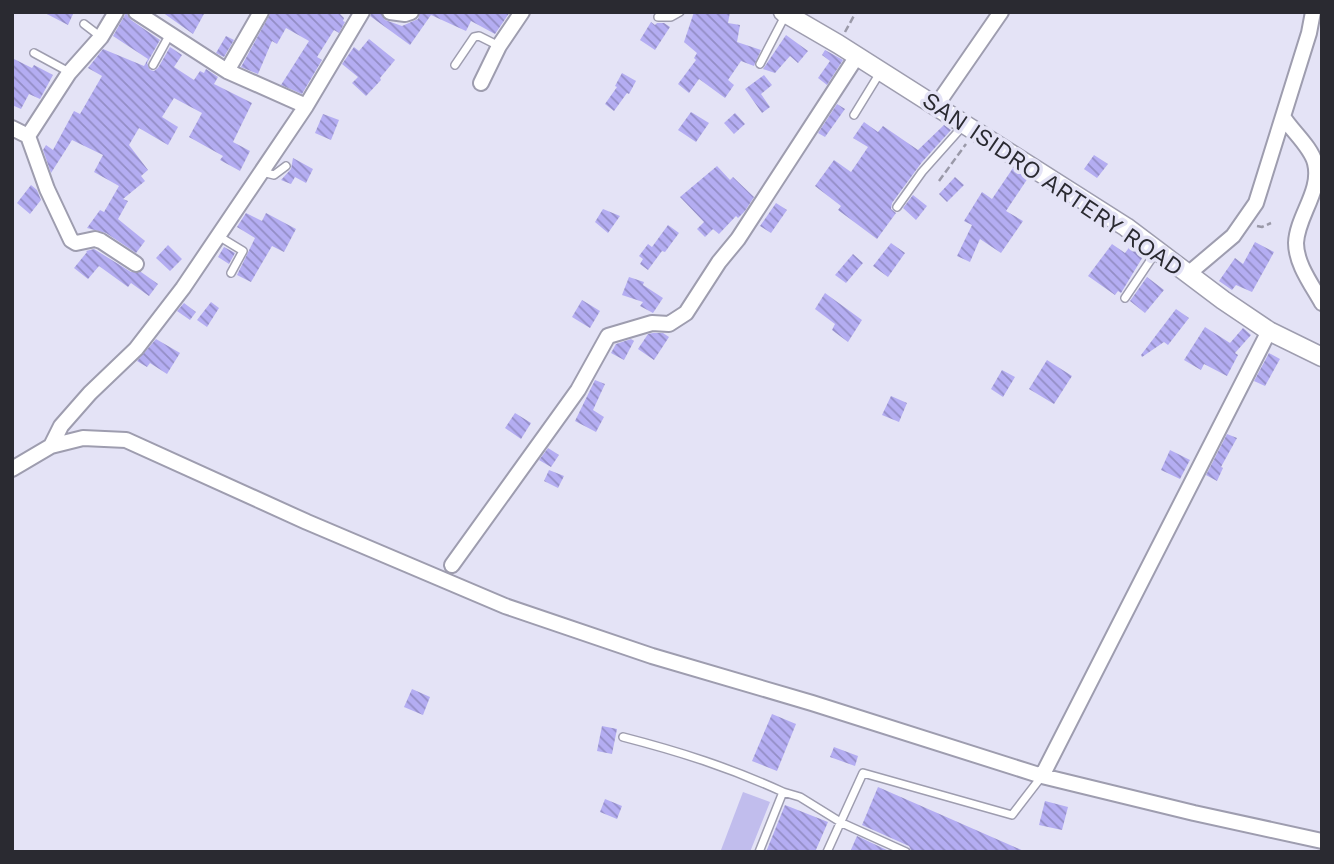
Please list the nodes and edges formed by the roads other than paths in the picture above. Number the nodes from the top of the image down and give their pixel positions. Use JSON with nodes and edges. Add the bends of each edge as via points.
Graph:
{"nodes":[{"id":1,"x":116,"y":12,"type":"edge"},
{"id":2,"x":136,"y":12,"type":"edge"},
{"id":3,"x":261,"y":12,"type":"edge"},
{"id":4,"x":362,"y":12,"type":"edge"},
{"id":5,"x":390,"y":12,"type":"edge"},
{"id":6,"x":411,"y":12,"type":"edge"},
{"id":7,"x":522,"y":12,"type":"edge"},
{"id":8,"x":680,"y":12,"type":"edge"},
{"id":9,"x":1000,"y":12,"type":"edge"},
{"id":10,"x":1313,"y":12,"type":"edge"},
{"id":11,"x":785,"y":13,"type":"edge"},
{"id":12,"x":659,"y":17,"type":"dead end"},
{"id":13,"x":84,"y":24,"type":"dead end"},
{"id":14,"x":170,"y":34,"type":"junction"},
{"id":15,"x":101,"y":37,"type":"junction"},
{"id":16,"x":499,"y":46,"type":"junction"},
{"id":17,"x":34,"y":53,"type":"dead end"},
{"id":18,"x":857,"y":56,"type":"junction"},
{"id":19,"x":760,"y":64,"type":"dead end"},
{"id":20,"x":153,"y":65,"type":"dead end"},
{"id":21,"x":455,"y":65,"type":"dead end"},
{"id":22,"x":227,"y":71,"type":"junction"},
{"id":23,"x":881,"y":71,"type":"junction"},
{"id":24,"x":69,"y":73,"type":"junction"},
{"id":25,"x":481,"y":83,"type":"dead end"},
{"id":26,"x":306,"y":106,"type":"junction"},
{"id":27,"x":936,"y":106,"type":"junction"},
{"id":28,"x":854,"y":115,"type":"dead end"},
{"id":29,"x":1284,"y":118,"type":"junction"},
{"id":30,"x":970,"y":127,"type":"junction"},
{"id":31,"x":12,"y":128,"type":"edge"},
{"id":32,"x":28,"y":136,"type":"junction"},
{"id":33,"x":286,"y":166,"type":"dead end"},
{"id":34,"x":262,"y":172,"type":"junction"},
{"id":35,"x":897,"y":207,"type":"dead end"},
{"id":36,"x":220,"y":236,"type":"junction"},
{"id":37,"x":1158,"y":249,"type":"junction"},
{"id":38,"x":136,"y":264,"type":"dead end"},
{"id":39,"x":231,"y":273,"type":"dead end"},
{"id":40,"x":1188,"y":274,"type":"junction"},
{"id":41,"x":1125,"y":298,"type":"dead end"},
{"id":42,"x":1322,"y":303,"type":"edge"},
{"id":43,"x":1269,"y":331,"type":"junction"},
{"id":44,"x":1322,"y":357,"type":"edge"},
{"id":45,"x":51,"y":446,"type":"junction"},
{"id":46,"x":12,"y":469,"type":"edge"},
{"id":47,"x":452,"y":565,"type":"dead end"},
{"id":48,"x":623,"y":737,"type":"dead end"},
{"id":49,"x":1042,"y":776,"type":"junction"},
{"id":50,"x":783,"y":792,"type":"junction"},
{"id":51,"x":842,"y":823,"type":"junction"},
{"id":52,"x":1322,"y":841,"type":"edge"},
{"id":53,"x":759,"y":852,"type":"edge"},
{"id":54,"x":827,"y":852,"type":"edge"},
{"id":55,"x":906,"y":852,"type":"edge"}],
"edges":[{"from":1,"to":15,"type":"street"},
{"from":2,"to":14,"type":"street"},
{"from":3,"to":22,"type":"street"},
{"from":4,"to":26,"type":"street"},
{"from":5,"to":6,"type":"street"},
{"from":7,"to":16,"type":"street"},
{"from":8,"to":12,"type":"lane"},
{"from":9,"to":27,"type":"street"},
{"from":10,"to":29,"type":"street"},
{"from":11,"to":18,"type":"street","name":"SAN ISIDRO ARTERY ROAD"},
{"from":11,"to":19,"type":"lane"},
{"from":13,"to":15,"type":"lane"},
{"from":14,"to":20,"type":"lane"},
{"from":14,"to":22,"type":"street"},
{"from":15,"to":24,"type":"street"},
{"from":16,"to":21,"type":"lane","via":[[474,37]]},
{"from":16,"to":25,"type":"street"},
{"from":17,"to":24,"type":"lane"},
{"from":18,"to":23,"type":"street","name":"SAN ISIDRO ARTERY ROAD"},
{"from":18,"to":47,"type":"street","via":[[686,313],[669,324],[652,323],[608,336],[578,390]]},
{"from":22,"to":26,"type":"street"},
{"from":23,"to":27,"type":"street","name":"SAN ISIDRO ARTERY ROAD"},
{"from":23,"to":28,"type":"lane"},
{"from":24,"to":32,"type":"street"},
{"from":26,"to":34,"type":"street"},
{"from":27,"to":30,"type":"street","name":"SAN ISIDRO ARTERY ROAD"},
{"from":29,"to":40,"type":"street","via":[[1256,203],[1233,236]]},
{"from":29,"to":42,"type":"street","via":[[1315,164],[1296,244],[1299,261]]},
{"from":30,"to":35,"type":"lane","via":[[922,172]]},
{"from":30,"to":37,"type":"street","name":"SAN ISIDRO ARTERY ROAD"},
{"from":31,"to":32,"type":"street"},
{"from":32,"to":38,"type":"street","via":[[71,240],[101,241]]},
{"from":33,"to":34,"type":"lane","via":[[274,175]]},
{"from":34,"to":36,"type":"street"},
{"from":36,"to":39,"type":"lane","via":[[243,251]]},
{"from":36,"to":45,"type":"street","via":[[136,349],[61,426]]},
{"from":37,"to":40,"type":"street","name":"SAN ISIDRO ARTERY ROAD"},
{"from":37,"to":41,"type":"lane"},
{"from":40,"to":43,"type":"street","name":"SAN ISIDRO ARTERY ROAD"},
{"from":43,"to":44,"type":"street","name":"SAN ISIDRO ARTERY ROAD"},
{"from":43,"to":49,"type":"street"},
{"from":45,"to":46,"type":"street"},
{"from":45,"to":49,"type":"street","via":[[83,438],[126,440],[505,606]]},
{"from":48,"to":50,"type":"lane","via":[[718,764]]},
{"from":49,"to":51,"type":"lane","via":[[1012,816],[863,773]]},
{"from":49,"to":52,"type":"street"},
{"from":50,"to":51,"type":"lane"},
{"from":50,"to":53,"type":"lane"},
{"from":51,"to":54,"type":"lane"},
{"from":51,"to":55,"type":"lane"}]}
